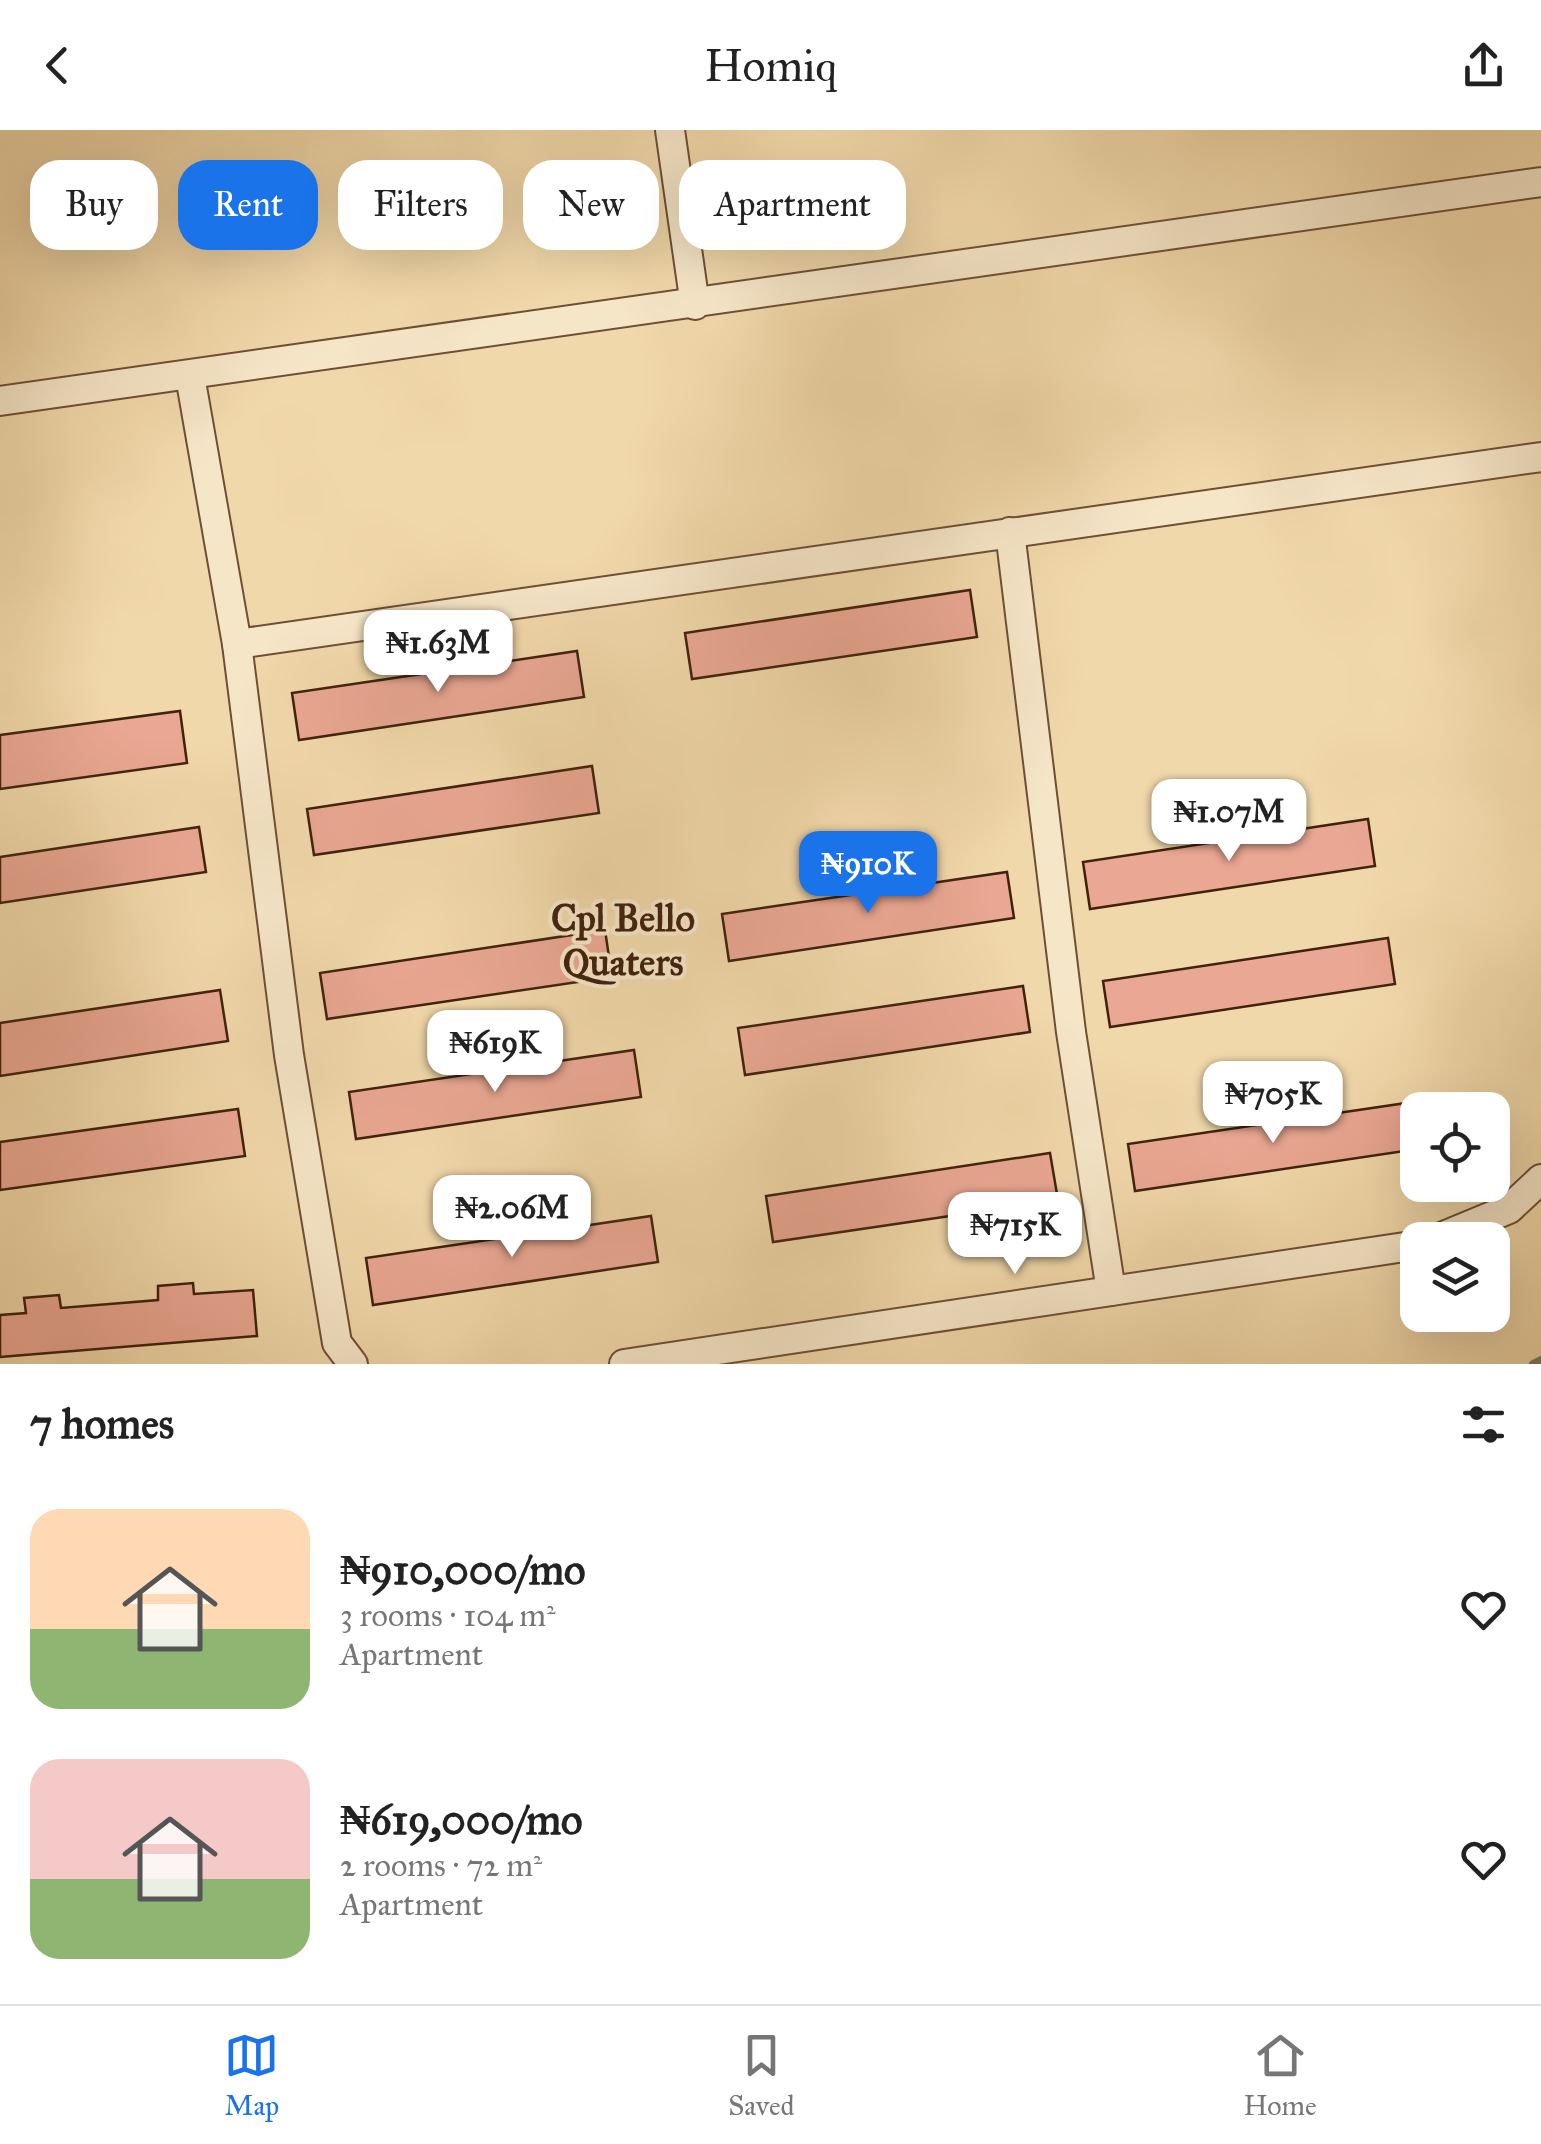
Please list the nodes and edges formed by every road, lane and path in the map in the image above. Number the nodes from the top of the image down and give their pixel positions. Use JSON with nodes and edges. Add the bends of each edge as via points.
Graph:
{"nodes":[{"id":1,"x":670,"y":130,"type":"edge"},
{"id":2,"x":1541,"y":182,"type":"edge"},
{"id":3,"x":695,"y":304,"type":"junction"},
{"id":4,"x":190,"y":376,"type":"junction"},
{"id":5,"x":0,"y":401,"type":"edge"},
{"id":6,"x":1541,"y":457,"type":"edge"},
{"id":7,"x":1010,"y":532,"type":"junction"},
{"id":8,"x":238,"y":644,"type":"junction"},
{"id":9,"x":1541,"y":1179,"type":"edge"},
{"id":10,"x":1478,"y":1222,"type":"edge"},
{"id":11,"x":1400,"y":1250,"type":"edge"},
{"id":12,"x":1112,"y":1291,"type":"junction"},
{"id":13,"x":353,"y":1364,"type":"edge"},
{"id":14,"x":624,"y":1364,"type":"edge"}],
"edges":[{"from":1,"to":3,"type":"street"},
{"from":2,"to":3,"type":"street"},
{"from":3,"to":4,"type":"street"},
{"from":4,"to":5,"type":"street"},
{"from":4,"to":8,"type":"street"},
{"from":6,"to":7,"type":"street"},
{"from":7,"to":8,"type":"street"},
{"from":7,"to":12,"type":"street","via":[[1070,1032]]},
{"from":8,"to":13,"type":"street","via":[[289,1055],[338,1343]]},
{"from":9,"to":10,"type":"street","via":[[1509,1209]]},
{"from":11,"to":12,"type":"street"},
{"from":12,"to":14,"type":"street"}]}
